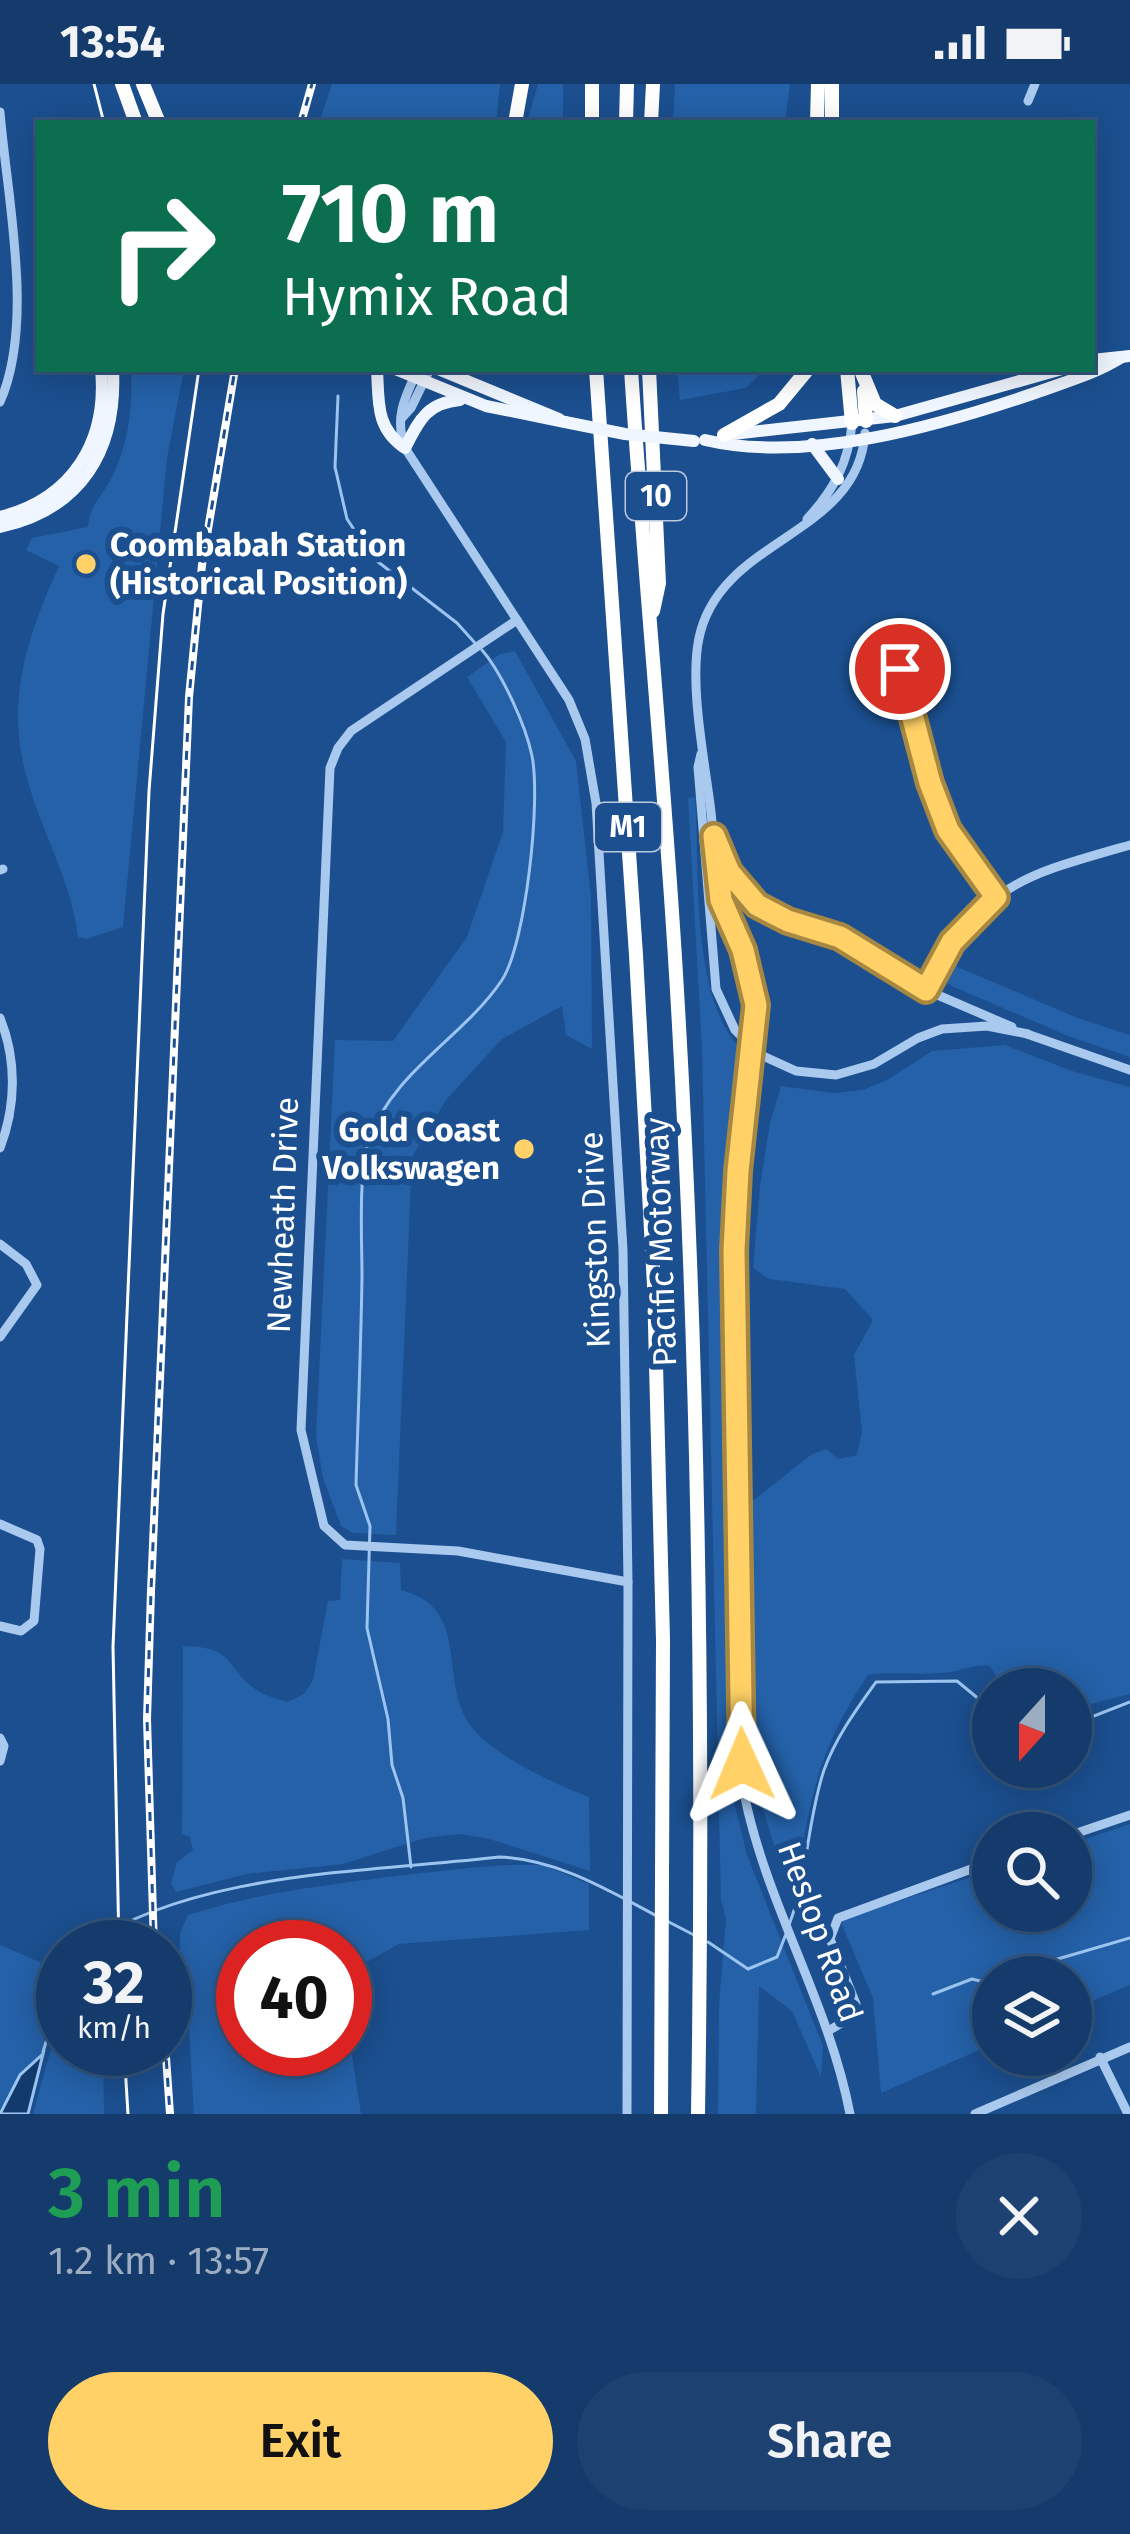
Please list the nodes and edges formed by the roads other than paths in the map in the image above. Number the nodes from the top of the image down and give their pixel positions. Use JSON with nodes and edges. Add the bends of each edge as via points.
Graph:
{"nodes":[{"id":1,"x":122,"y":84,"type":"edge"},
{"id":2,"x":142,"y":84,"type":"edge"},
{"id":3,"x":522,"y":84,"type":"edge"},
{"id":4,"x":592,"y":84,"type":"edge"},
{"id":5,"x":627,"y":84,"type":"edge"},
{"id":6,"x":653,"y":84,"type":"edge"},
{"id":7,"x":818,"y":84,"type":"edge"},
{"id":8,"x":832,"y":84,"type":"edge"},
{"id":9,"x":1035,"y":84,"type":"edge"},
{"id":10,"x":1028,"y":101,"type":"dead end"},
{"id":11,"x":0,"y":112,"type":"edge"},
{"id":12,"x":135,"y":120,"type":"edge"},
{"id":13,"x":158,"y":120,"type":"edge"},
{"id":14,"x":516,"y":120,"type":"edge"},
{"id":15,"x":592,"y":120,"type":"edge"},
{"id":16,"x":626,"y":120,"type":"edge"},
{"id":17,"x":651,"y":120,"type":"edge"},
{"id":18,"x":817,"y":120,"type":"edge"},
{"id":19,"x":832,"y":120,"type":"edge"},
{"id":20,"x":1127,"y":359,"type":"edge"},
{"id":21,"x":1095,"y":360,"type":"edge"},
{"id":22,"x":101,"y":372,"type":"edge"},
{"id":23,"x":112,"y":372,"type":"edge"},
{"id":24,"x":377,"y":372,"type":"edge"},
{"id":25,"x":596,"y":372,"type":"edge"},
{"id":26,"x":631,"y":372,"type":"edge"},
{"id":27,"x":650,"y":372,"type":"edge"},
{"id":28,"x":806,"y":372,"type":"edge"},
{"id":29,"x":857,"y":372,"type":"edge"},
{"id":30,"x":858,"y":372,"type":"edge"},
{"id":31,"x":1051,"y":372,"type":"edge"},
{"id":32,"x":424,"y":374,"type":"edge"},
{"id":33,"x":467,"y":400,"type":"junction"},
{"id":34,"x":0,"y":402,"type":"edge"},
{"id":35,"x":895,"y":416,"type":"junction"},
{"id":36,"x":565,"y":422,"type":"junction"},
{"id":37,"x":858,"y":430,"type":"junction"},
{"id":38,"x":724,"y":435,"type":"junction"},
{"id":39,"x":699,"y":441,"type":"junction"},
{"id":40,"x":812,"y":443,"type":"junction"},
{"id":41,"x":405,"y":448,"type":"junction"},
{"id":42,"x":838,"y":479,"type":"junction"},
{"id":43,"x":0,"y":517,"type":"edge"},
{"id":44,"x":800,"y":526,"type":"junction"},
{"id":45,"x":0,"y":527,"type":"edge"},
{"id":46,"x":517,"y":620,"type":"junction"},
{"id":47,"x":651,"y":622,"type":"junction"},
{"id":48,"x":890,"y":632,"type":"dead end"},
{"id":49,"x":703,"y":743,"type":"junction"},
{"id":50,"x":714,"y":836,"type":"junction"},
{"id":51,"x":1130,"y":845,"type":"edge"},
{"id":52,"x":996,"y":897,"type":"junction"},
{"id":53,"x":926,"y":990,"type":"junction"},
{"id":54,"x":0,"y":1018,"type":"edge"},
{"id":55,"x":1028,"y":1034,"type":"junction"},
{"id":56,"x":1130,"y":1070,"type":"edge"},
{"id":57,"x":0,"y":1148,"type":"edge"},
{"id":58,"x":0,"y":1244,"type":"edge"},
{"id":59,"x":0,"y":1337,"type":"edge"},
{"id":60,"x":0,"y":1524,"type":"edge"},
{"id":61,"x":628,"y":1582,"type":"junction"},
{"id":62,"x":0,"y":1626,"type":"edge"},
{"id":63,"x":0,"y":1738,"type":"edge"},
{"id":64,"x":0,"y":1761,"type":"edge"},
{"id":65,"x":1130,"y":1815,"type":"edge"},
{"id":66,"x":1092,"y":1828,"type":"edge"},
{"id":67,"x":972,"y":1868,"type":"edge"},
{"id":68,"x":828,"y":2031,"type":"junction"},
{"id":69,"x":1130,"y":2047,"type":"edge"},
{"id":70,"x":1100,"y":2057,"type":"junction"},
{"id":71,"x":1003,"y":2101,"type":"junction"},
{"id":72,"x":627,"y":2114,"type":"edge"},
{"id":73,"x":662,"y":2114,"type":"edge"},
{"id":74,"x":698,"y":2114,"type":"edge"},
{"id":75,"x":850,"y":2114,"type":"edge"},
{"id":76,"x":975,"y":2114,"type":"edge"},
{"id":77,"x":1009,"y":2114,"type":"edge"},
{"id":78,"x":1128,"y":2114,"type":"edge"}],
"edges":[{"from":1,"to":12,"type":"highway"},
{"from":2,"to":13,"type":"highway"},
{"from":3,"to":14,"type":"highway"},
{"from":4,"to":15,"type":"highway"},
{"from":5,"to":16,"type":"highway"},
{"from":6,"to":17,"type":"highway"},
{"from":7,"to":18,"type":"highway"},
{"from":8,"to":19,"type":"highway"},
{"from":9,"to":10,"type":"street"},
{"from":11,"to":34,"type":"street","via":[[18,331]]},
{"from":20,"to":21,"type":"main road"},
{"from":20,"to":37,"type":"main road","via":[[988,409]]},
{"from":22,"to":43,"type":"main road","via":[[101,417],[82,465],[38,504]]},
{"from":23,"to":45,"type":"main road","via":[[111,422],[87,476],[42,513]]},
{"from":24,"to":41,"type":"main road","via":[[381,420]]},
{"from":25,"to":73,"type":"highway","name":"Pacific Motorway","number":"M1","via":[[650,1192],[663,1617]]},
{"from":26,"to":47,"type":"highway","name":"Pacific Motorway","number":"M1"},
{"from":27,"to":47,"type":"highway","number":"10","via":[[658,583]]},
{"from":28,"to":38,"type":"highway","via":[[779,404]]},
{"from":29,"to":37,"type":"highway"},
{"from":30,"to":35,"type":"highway","via":[[875,404]]},
{"from":31,"to":35,"type":"main road"},
{"from":32,"to":33,"type":"main road"},
{"from":32,"to":36,"type":"main road"},
{"from":32,"to":41,"type":"street","name":"Kingston Drive","via":[[401,404]]},
{"from":33,"to":36,"type":"main road"},
{"from":33,"to":41,"type":"main road","via":[[425,412]]},
{"from":35,"to":37,"type":"main road"},
{"from":36,"to":39,"type":"main road","bridge":true},
{"from":37,"to":38,"type":"main road"},
{"from":37,"to":40,"type":"main road"},
{"from":37,"to":42,"type":"street","name":"Heslop Road"},
{"from":37,"to":44,"type":"street","name":"Heslop Road","via":[[857,471],[820,517]]},
{"from":38,"to":39,"type":"main road"},
{"from":39,"to":40,"type":"main road"},
{"from":40,"to":42,"type":"main road"},
{"from":41,"to":46,"type":"street","name":"Kingston Drive"},
{"from":42,"to":44,"type":"street","name":"Heslop Road"},
{"from":44,"to":49,"type":"street","name":"Heslop Road","via":[[737,570],[706,613],[695,676]]},
{"from":46,"to":61,"type":"street","name":"Kingston Drive","via":[[569,700],[596,802],[621,1160]]},
{"from":46,"to":61,"type":"street","name":"Newheath Drive","via":[[351,731],[330,768],[301,1430],[324,1526],[337,1540],[458,1551]]},
{"from":47,"to":74,"type":"highway","name":"Pacific Motorway","number":"M1","via":[[686,1171],[701,1640]]},
{"from":48,"to":52,"type":"street","via":[[948,830]]},
{"from":49,"to":50,"type":"street","name":"Heslop Road"},
{"from":49,"to":55,"type":"street","via":[[698,767],[713,971],[722,1006],[744,1040],[774,1064],[823,1076],[874,1064],[942,1029]]},
{"from":50,"to":53,"type":"street","via":[[729,872],[757,905],[840,937]]},
{"from":50,"to":68,"type":"street","name":"Heslop Road","bridge":true,"via":[[721,900],[754,987],[734,1250],[743,1778],[751,1822]]},
{"from":51,"to":52,"type":"street","via":[[1046,869]]},
{"from":52,"to":53,"type":"street","via":[[952,942]]},
{"from":53,"to":55,"type":"street"},
{"from":54,"to":57,"type":"street","via":[[13,1090]]},
{"from":55,"to":56,"type":"street"},
{"from":58,"to":59,"type":"street","via":[[37,1285]]},
{"from":60,"to":62,"type":"street","via":[[37,1540],[40,1549],[34,1621],[21,1631]]},
{"from":61,"to":72,"type":"street","name":"Kingston Drive"},
{"from":63,"to":64,"type":"street"},
{"from":65,"to":66,"type":"street"},
{"from":67,"to":68,"type":"street","via":[[838,1918],[830,1939],[856,2004]]},
{"from":68,"to":75,"type":"street","name":"Heslop Road"},
{"from":69,"to":70,"type":"street"},
{"from":70,"to":71,"type":"street"},
{"from":70,"to":78,"type":"street"},
{"from":71,"to":76,"type":"street"},
{"from":71,"to":77,"type":"street"}]}
